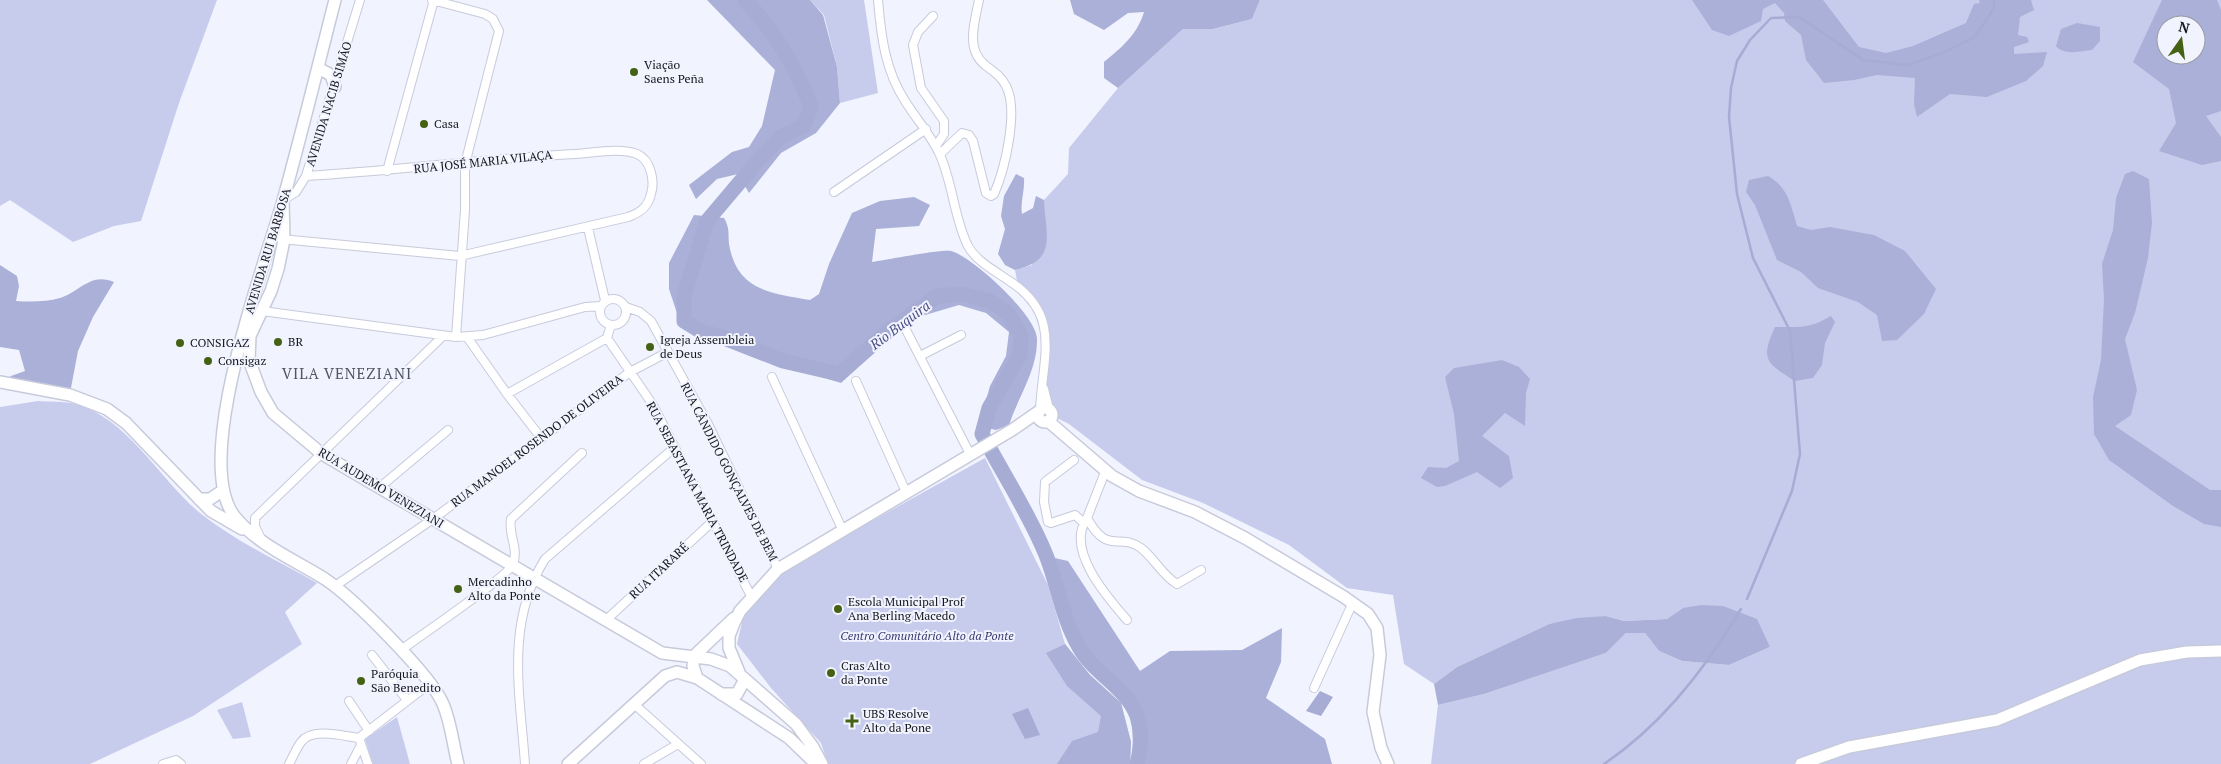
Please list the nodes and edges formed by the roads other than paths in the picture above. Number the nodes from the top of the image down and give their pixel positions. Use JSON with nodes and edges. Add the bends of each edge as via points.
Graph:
{"nodes":[{"id":1,"x":335,"y":0,"type":"edge"},
{"id":2,"x":360,"y":0,"type":"edge"},
{"id":3,"x":433,"y":0,"type":"edge"},
{"id":4,"x":878,"y":0,"type":"edge"},
{"id":5,"x":980,"y":1,"type":"edge"},
{"id":6,"x":933,"y":16,"type":"dead end"},
{"id":7,"x":318,"y":68,"type":"junction"},
{"id":8,"x":335,"y":87,"type":"junction"},
{"id":9,"x":926,"y":128,"type":"junction"},
{"id":10,"x":936,"y":146,"type":"junction"},
{"id":11,"x":940,"y":154,"type":"junction"},
{"id":12,"x":465,"y":164,"type":"junction"},
{"id":13,"x":387,"y":171,"type":"junction"},
{"id":14,"x":306,"y":176,"type":"junction"},
{"id":15,"x":834,"y":192,"type":"dead end"},
{"id":16,"x":283,"y":200,"type":"junction"},
{"id":17,"x":588,"y":228,"type":"junction"},
{"id":18,"x":284,"y":240,"type":"junction"},
{"id":19,"x":269,"y":242,"type":"junction"},
{"id":20,"x":460,"y":256,"type":"junction"},
{"id":21,"x":603,"y":303,"type":"junction"},
{"id":22,"x":626,"y":307,"type":"junction"},
{"id":23,"x":262,"y":310,"type":"junction"},
{"id":24,"x":612,"y":325,"type":"junction"},
{"id":25,"x":904,"y":326,"type":"dead end"},
{"id":26,"x":961,"y":335,"type":"dead end"},
{"id":27,"x":443,"y":336,"type":"junction"},
{"id":28,"x":456,"y":337,"type":"junction"},
{"id":29,"x":467,"y":337,"type":"junction"},
{"id":30,"x":607,"y":338,"type":"junction"},
{"id":31,"x":668,"y":352,"type":"junction"},
{"id":32,"x":920,"y":356,"type":"junction"},
{"id":33,"x":630,"y":372,"type":"junction"},
{"id":34,"x":233,"y":374,"type":"junction"},
{"id":35,"x":255,"y":377,"type":"junction"},
{"id":36,"x":772,"y":377,"type":"dead end"},
{"id":37,"x":856,"y":381,"type":"dead end"},
{"id":38,"x":0,"y":382,"type":"edge"},
{"id":39,"x":507,"y":394,"type":"junction"},
{"id":40,"x":1044,"y":414,"type":"junction"},
{"id":41,"x":448,"y":430,"type":"dead end"},
{"id":42,"x":542,"y":439,"type":"junction"},
{"id":43,"x":675,"y":447,"type":"junction"},
{"id":44,"x":974,"y":452,"type":"junction"},
{"id":45,"x":322,"y":454,"type":"junction"},
{"id":46,"x":582,"y":454,"type":"dead end"},
{"id":47,"x":1074,"y":460,"type":"dead end"},
{"id":48,"x":1105,"y":472,"type":"junction"},
{"id":49,"x":379,"y":488,"type":"junction"},
{"id":50,"x":222,"y":491,"type":"junction"},
{"id":51,"x":906,"y":492,"type":"junction"},
{"id":52,"x":199,"y":499,"type":"junction"},
{"id":53,"x":433,"y":519,"type":"junction"},
{"id":54,"x":1086,"y":520,"type":"junction"},
{"id":55,"x":713,"y":521,"type":"junction"},
{"id":56,"x":843,"y":531,"type":"junction"},
{"id":57,"x":252,"y":534,"type":"junction"},
{"id":58,"x":263,"y":542,"type":"junction"},
{"id":59,"x":513,"y":566,"type":"junction"},
{"id":60,"x":778,"y":569,"type":"junction"},
{"id":61,"x":1201,"y":570,"type":"dead end"},
{"id":62,"x":533,"y":578,"type":"junction"},
{"id":63,"x":335,"y":586,"type":"junction"},
{"id":64,"x":752,"y":598,"type":"junction"},
{"id":65,"x":1352,"y":602,"type":"junction"},
{"id":66,"x":740,"y":611,"type":"junction"},
{"id":67,"x":605,"y":620,"type":"junction"},
{"id":68,"x":1126,"y":620,"type":"dead end"},
{"id":69,"x":401,"y":650,"type":"junction"},
{"id":70,"x":2221,"y":651,"type":"edge"},
{"id":71,"x":662,"y":653,"type":"junction"},
{"id":72,"x":372,"y":655,"type":"dead end"},
{"id":73,"x":694,"y":656,"type":"junction"},
{"id":74,"x":665,"y":676,"type":"junction"},
{"id":75,"x":743,"y":677,"type":"junction"},
{"id":76,"x":697,"y":678,"type":"junction"},
{"id":77,"x":429,"y":684,"type":"junction"},
{"id":78,"x":1314,"y":688,"type":"dead end"},
{"id":79,"x":721,"y":694,"type":"junction"},
{"id":80,"x":408,"y":700,"type":"junction"},
{"id":81,"x":349,"y":702,"type":"dead end"},
{"id":82,"x":634,"y":704,"type":"junction"},
{"id":83,"x":369,"y":731,"type":"junction"},
{"id":84,"x":360,"y":742,"type":"junction"},
{"id":85,"x":678,"y":744,"type":"junction"},
{"id":86,"x":180,"y":763,"type":"edge"},
{"id":87,"x":163,"y":764,"type":"edge"},
{"id":88,"x":289,"y":764,"type":"edge"},
{"id":89,"x":351,"y":764,"type":"edge"},
{"id":90,"x":368,"y":764,"type":"edge"},
{"id":91,"x":458,"y":764,"type":"edge"},
{"id":92,"x":525,"y":764,"type":"edge"},
{"id":93,"x":568,"y":764,"type":"edge"},
{"id":94,"x":644,"y":764,"type":"edge"},
{"id":95,"x":701,"y":764,"type":"edge"},
{"id":96,"x":816,"y":764,"type":"edge"},
{"id":97,"x":822,"y":764,"type":"edge"},
{"id":98,"x":1388,"y":764,"type":"edge"},
{"id":99,"x":1801,"y":764,"type":"edge"}],
"edges":[{"from":1,"to":7,"type":"main road","name":"AVENIDA RUI BARBOSA"},
{"from":2,"to":8,"type":"street","name":"AVENIDA NACIB SIMÃO"},
{"from":3,"to":12,"type":"street","via":[[485,14],[493,19],[499,31]]},
{"from":3,"to":13,"type":"street"},
{"from":4,"to":9,"type":"street","via":[[890,71],[905,101]]},
{"from":5,"to":11,"type":"street","via":[[973,37],[975,53],[1003,80],[1012,105],[1012,126],[994,194],[986,193],[969,135],[962,133]]},
{"from":6,"to":10,"type":"street","via":[[918,32],[913,45],[921,88],[944,121],[944,134]]},
{"from":7,"to":8,"type":"main road","via":[[331,75]]},
{"from":7,"to":16,"type":"main road","name":"AVENIDA RUI BARBOSA"},
{"from":8,"to":14,"type":"street","name":"AVENIDA NACIB SIMÃO"},
{"from":9,"to":10,"type":"street"},
{"from":9,"to":15,"type":"street"},
{"from":10,"to":11,"type":"street"},
{"from":11,"to":40,"type":"street","via":[[968,247],[984,263],[1024,290],[1042,316],[1046,335],[1042,382]]},
{"from":12,"to":13,"type":"street","name":"RUA JOSÉ MARIA VILAÇA"},
{"from":12,"to":17,"type":"street","name":"RUA JOSÉ MARIA VILAÇA","via":[[542,155],[613,152],[637,154],[643,158],[651,170],[652,192],[642,210],[628,218]]},
{"from":12,"to":20,"type":"street"},
{"from":13,"to":14,"type":"street","name":"RUA JOSÉ MARIA VILAÇA"},
{"from":14,"to":16,"type":"street","name":"AVENIDA NACIB SIMÃO","via":[[296,192]]},
{"from":16,"to":18,"type":"main road","name":"RUA AUDEMO VENEZIANI"},
{"from":16,"to":19,"type":"main road","name":"AVENIDA RUI BARBOSA"},
{"from":17,"to":20,"type":"street"},
{"from":17,"to":21,"type":"street"},
{"from":18,"to":19,"type":"street"},
{"from":18,"to":20,"type":"street"},
{"from":18,"to":23,"type":"main road","name":"RUA AUDEMO VENEZIANI","via":[[275,281]]},
{"from":19,"to":34,"type":"main road","name":"AVENIDA RUI BARBOSA"},
{"from":20,"to":28,"type":"street"},
{"from":21,"to":22,"type":"street","via":[[617,299]]},
{"from":21,"to":24,"type":"street","via":[[601,318]]},
{"from":21,"to":29,"type":"street"},
{"from":22,"to":24,"type":"street","via":[[624,320]]},
{"from":22,"to":31,"type":"street","name":"RUA CÂNDIDO GONÇALVES DE BEM","via":[[651,321]]},
{"from":23,"to":27,"type":"street"},
{"from":23,"to":35,"type":"main road","name":"RUA AUDEMO VENEZIANI","via":[[249,342]]},
{"from":24,"to":30,"type":"street"},
{"from":25,"to":32,"type":"street"},
{"from":26,"to":32,"type":"street"},
{"from":27,"to":28,"type":"street"},
{"from":27,"to":45,"type":"street"},
{"from":28,"to":29,"type":"street"},
{"from":29,"to":39,"type":"street"},
{"from":30,"to":33,"type":"street","name":"RUA SEBASTIANA MARIA TRINDADE"},
{"from":30,"to":39,"type":"street"},
{"from":31,"to":33,"type":"street","name":"RUA MANOEL ROSENDO DE OLIVEIRA"},
{"from":31,"to":60,"type":"street","name":"RUA CÂNDIDO GONÇALVES DE BEM","via":[[708,424]]},
{"from":32,"to":44,"type":"street"},
{"from":33,"to":42,"type":"street","name":"RUA MANOEL ROSENDO DE OLIVEIRA"},
{"from":33,"to":43,"type":"street","name":"RUA SEBASTIANA MARIA TRINDADE","via":[[653,405]]},
{"from":34,"to":35,"type":"main road","via":[[244,372]]},
{"from":34,"to":50,"type":"main road","name":"AVENIDA RUI BARBOSA","via":[[224,414]]},
{"from":35,"to":45,"type":"main road","name":"RUA AUDEMO VENEZIANI","via":[[273,413]]},
{"from":36,"to":56,"type":"street"},
{"from":37,"to":51,"type":"street"},
{"from":38,"to":52,"type":"main road","via":[[70,395],[107,409],[126,423]]},
{"from":39,"to":42,"type":"street"},
{"from":40,"to":44,"type":"main road"},
{"from":40,"to":48,"type":"main road"},
{"from":41,"to":49,"type":"street"},
{"from":42,"to":53,"type":"street","name":"RUA MANOEL ROSENDO DE OLIVEIRA"},
{"from":43,"to":55,"type":"street","name":"RUA SEBASTIANA MARIA TRINDADE"},
{"from":43,"to":62,"type":"street","via":[[545,559]]},
{"from":44,"to":51,"type":"main road"},
{"from":45,"to":49,"type":"main road","name":"RUA AUDEMO VENEZIANI"},
{"from":45,"to":58,"type":"street","via":[[255,518],[255,526]]},
{"from":46,"to":59,"type":"street","via":[[511,519],[509,529],[516,552]]},
{"from":47,"to":54,"type":"street","via":[[1045,482],[1045,516],[1051,523],[1075,515]]},
{"from":48,"to":54,"type":"street"},
{"from":48,"to":65,"type":"main road","via":[[1139,491],[1194,512],[1245,538]]},
{"from":49,"to":53,"type":"main road","name":"RUA AUDEMO VENEZIANI"},
{"from":50,"to":52,"type":"main road","via":[[210,499]]},
{"from":50,"to":57,"type":"main road","name":"AVENIDA RUI BARBOSA","via":[[234,516]]},
{"from":51,"to":56,"type":"main road"},
{"from":52,"to":57,"type":"main road","via":[[211,511]]},
{"from":53,"to":59,"type":"main road","name":"RUA AUDEMO VENEZIANI"},
{"from":53,"to":63,"type":"street","name":"RUA MANOEL ROSENDO DE OLIVEIRA"},
{"from":54,"to":61,"type":"street","via":[[1103,539],[1133,544],[1142,549],[1175,583]]},
{"from":54,"to":68,"type":"street","via":[[1081,536],[1089,568],[1106,597]]},
{"from":55,"to":64,"type":"street","name":"RUA SEBASTIANA MARIA TRINDADE"},
{"from":55,"to":67,"type":"street","name":"RUA ITARARÉ"},
{"from":56,"to":60,"type":"main road"},
{"from":57,"to":58,"type":"main road","name":"AVENIDA RUI BARBOSA"},
{"from":58,"to":63,"type":"main road","name":"AVENIDA RUI BARBOSA"},
{"from":59,"to":62,"type":"main road","name":"RUA AUDEMO VENEZIANI"},
{"from":59,"to":69,"type":"street"},
{"from":60,"to":64,"type":"main road"},
{"from":62,"to":67,"type":"main road","name":"RUA AUDEMO VENEZIANI"},
{"from":62,"to":92,"type":"street","via":[[519,627]]},
{"from":63,"to":69,"type":"main road","name":"AVENIDA RUI BARBOSA"},
{"from":64,"to":66,"type":"main road"},
{"from":65,"to":78,"type":"street"},
{"from":65,"to":98,"type":"main road","via":[[1368,614],[1377,628],[1380,662],[1373,712],[1380,748]]},
{"from":66,"to":73,"type":"main road"},
{"from":66,"to":75,"type":"main road","via":[[729,636],[729,648]]},
{"from":67,"to":71,"type":"main road","name":"RUA AUDEMO VENEZIANI"},
{"from":69,"to":77,"type":"main road","name":"AVENIDA RUI BARBOSA"},
{"from":70,"to":99,"type":"main road","via":[[2186,652],[2140,660],[1997,720],[1849,747]]},
{"from":71,"to":73,"type":"main road","name":"RUA AUDEMO VENEZIANI"},
{"from":71,"to":74,"type":"main road","via":[[669,664]]},
{"from":72,"to":80,"type":"street"},
{"from":73,"to":75,"type":"main road","name":"RUA AUDEMO VENEZIANI","via":[[721,662]]},
{"from":73,"to":76,"type":"main road"},
{"from":74,"to":76,"type":"main road","via":[[677,672]]},
{"from":74,"to":82,"type":"main road"},
{"from":75,"to":79,"type":"main road","via":[[737,694]]},
{"from":75,"to":97,"type":"main road","name":"RUA AUDEMO VENEZIANI","via":[[796,724]]},
{"from":76,"to":79,"type":"main road"},
{"from":77,"to":80,"type":"street"},
{"from":77,"to":91,"type":"main road","name":"AVENIDA RUI BARBOSA","via":[[443,704]]},
{"from":79,"to":96,"type":"main road","via":[[789,738]]},
{"from":80,"to":83,"type":"street"},
{"from":81,"to":83,"type":"street"},
{"from":82,"to":85,"type":"street"},
{"from":82,"to":93,"type":"main road"},
{"from":83,"to":84,"type":"street"},
{"from":84,"to":88,"type":"street","via":[[322,734],[308,736]]},
{"from":84,"to":89,"type":"street"},
{"from":84,"to":90,"type":"street"},
{"from":85,"to":94,"type":"street"},
{"from":85,"to":95,"type":"street"},
{"from":86,"to":87,"type":"street"}]}
